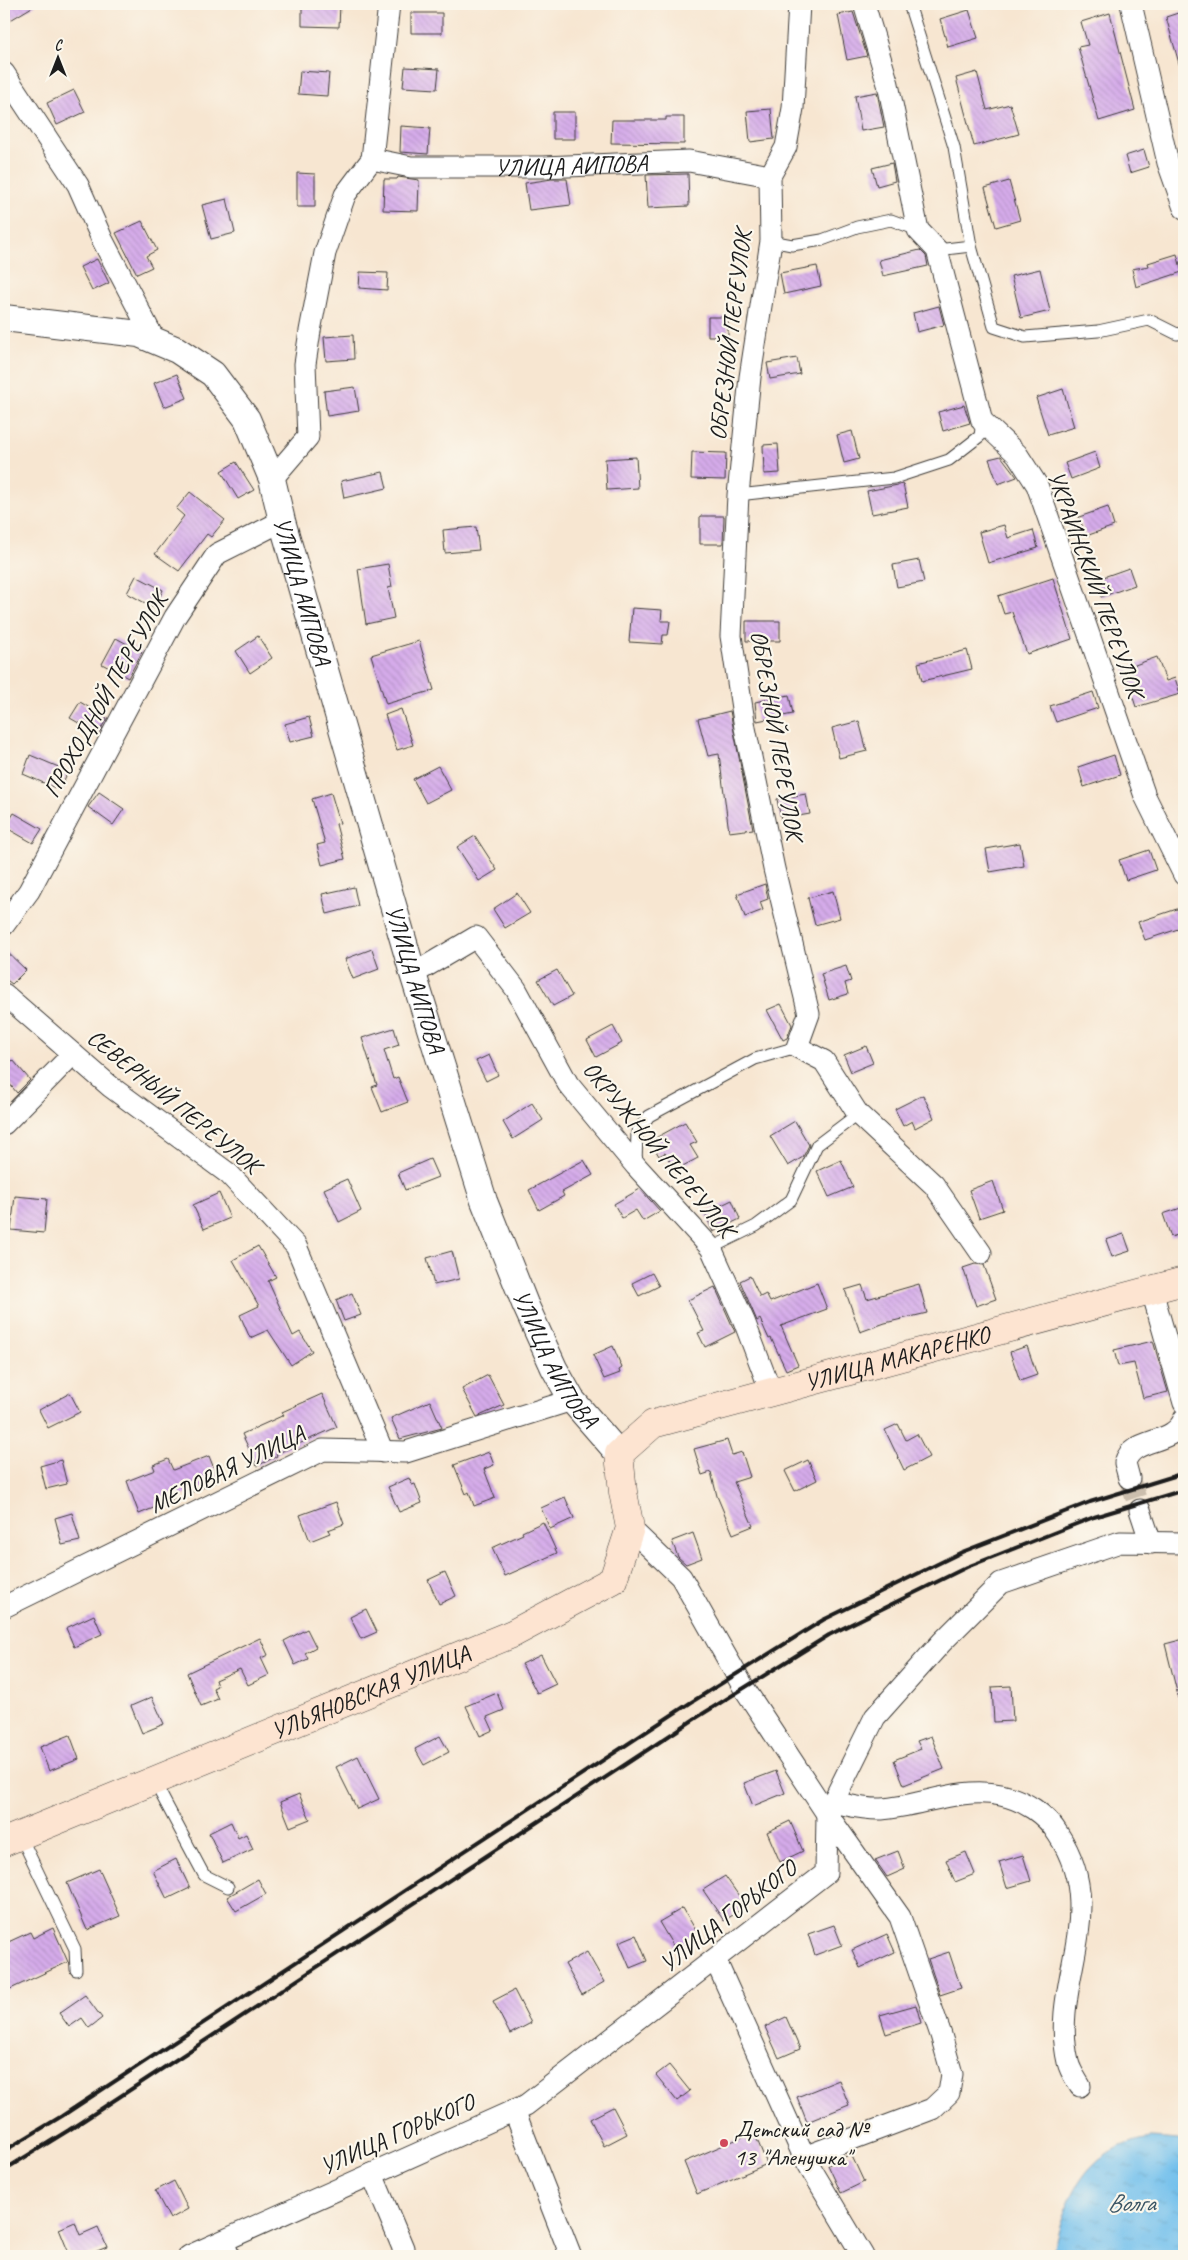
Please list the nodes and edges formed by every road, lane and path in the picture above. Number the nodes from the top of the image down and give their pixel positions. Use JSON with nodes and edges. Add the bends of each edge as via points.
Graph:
{"nodes":[{"id":1,"x":389,"y":4,"type":"edge"},
{"id":2,"x":799,"y":4,"type":"edge"},
{"id":3,"x":864,"y":4,"type":"edge"},
{"id":4,"x":908,"y":4,"type":"edge"},
{"id":5,"x":1130,"y":4,"type":"edge"},
{"id":6,"x":4,"y":73,"type":"edge"},
{"id":7,"x":372,"y":159,"type":"junction"},
{"id":8,"x":770,"y":176,"type":"junction"},
{"id":9,"x":1184,"y":208,"type":"edge"},
{"id":10,"x":918,"y":230,"type":"junction"},
{"id":11,"x":771,"y":241,"type":"junction"},
{"id":12,"x":970,"y":246,"type":"junction"},
{"id":13,"x":937,"y":250,"type":"junction"},
{"id":14,"x":4,"y":318,"type":"edge"},
{"id":15,"x":1184,"y":333,"type":"edge"},
{"id":16,"x":155,"y":341,"type":"junction"},
{"id":17,"x":982,"y":421,"type":"junction"},
{"id":18,"x":272,"y":479,"type":"junction"},
{"id":19,"x":738,"y":495,"type":"junction"},
{"id":20,"x":282,"y":521,"type":"junction"},
{"id":21,"x":1184,"y":876,"type":"edge"},
{"id":22,"x":4,"y":926,"type":"edge"},
{"id":23,"x":413,"y":974,"type":"junction"},
{"id":24,"x":4,"y":994,"type":"edge"},
{"id":25,"x":797,"y":1047,"type":"junction"},
{"id":26,"x":72,"y":1054,"type":"junction"},
{"id":27,"x":858,"y":1114,"type":"junction"},
{"id":28,"x":4,"y":1124,"type":"edge"},
{"id":29,"x":636,"y":1166,"type":"junction"},
{"id":30,"x":711,"y":1248,"type":"junction"},
{"id":31,"x":981,"y":1253,"type":"dead end"},
{"id":32,"x":1184,"y":1281,"type":"edge"},
{"id":33,"x":1152,"y":1291,"type":"junction"},
{"id":34,"x":771,"y":1392,"type":"junction"},
{"id":35,"x":572,"y":1400,"type":"junction"},
{"id":36,"x":1184,"y":1403,"type":"edge"},
{"id":37,"x":1184,"y":1420,"type":"edge"},
{"id":38,"x":383,"y":1452,"type":"junction"},
{"id":39,"x":619,"y":1454,"type":"junction"},
{"id":40,"x":1129,"y":1478,"type":"tunnel mouth"},
{"id":41,"x":1140,"y":1510,"type":"tunnel mouth"},
{"id":42,"x":630,"y":1528,"type":"junction"},
{"id":43,"x":1151,"y":1543,"type":"junction"},
{"id":44,"x":1184,"y":1543,"type":"edge"},
{"id":45,"x":4,"y":1607,"type":"edge"},
{"id":46,"x":154,"y":1780,"type":"junction"},
{"id":47,"x":830,"y":1808,"type":"junction"},
{"id":48,"x":12,"y":1838,"type":"edge"},
{"id":49,"x":228,"y":1887,"type":"dead end"},
{"id":50,"x":715,"y":1959,"type":"junction"},
{"id":51,"x":76,"y":1970,"type":"dead end"},
{"id":52,"x":1080,"y":2086,"type":"dead end"},
{"id":53,"x":514,"y":2110,"type":"junction"},
{"id":54,"x":804,"y":2157,"type":"junction"},
{"id":55,"x":372,"y":2174,"type":"junction"},
{"id":56,"x":231,"y":2248,"type":"edge"},
{"id":57,"x":189,"y":2256,"type":"edge"},
{"id":58,"x":403,"y":2256,"type":"edge"},
{"id":59,"x":571,"y":2256,"type":"edge"},
{"id":60,"x":863,"y":2256,"type":"edge"}],
"edges":[{"from":1,"to":7,"type":"street"},
{"from":2,"to":8,"type":"street","name":"ОБРЕЗНОЙ ПЕРЕУЛОК","via":[[792,116],[786,147]]},
{"from":3,"to":10,"type":"street","via":[[888,84]]},
{"from":4,"to":12,"type":"lane","via":[[954,147]]},
{"from":5,"to":9,"type":"street","via":[[1168,163]]},
{"from":6,"to":16,"type":"street","via":[[78,185]]},
{"from":7,"to":8,"type":"street","name":"УЛИЦА АИПОВА","via":[[411,167],[543,167],[689,161]]},
{"from":7,"to":18,"type":"street","via":[[345,196],[325,253],[305,364],[308,437]]},
{"from":8,"to":11,"type":"street","name":"ОБРЕЗНОЙ ПЕРЕУЛОК"},
{"from":10,"to":11,"type":"lane","via":[[891,220],[857,227],[822,240],[792,245]]},
{"from":10,"to":13,"type":"street"},
{"from":11,"to":19,"type":"street","name":"ОБРЕЗНОЙ ПЕРЕУЛОК","via":[[750,377]]},
{"from":12,"to":13,"type":"lane"},
{"from":12,"to":15,"type":"lane","via":[[994,327],[1025,337],[1098,331],[1149,320],[1176,334]]},
{"from":13,"to":17,"type":"street"},
{"from":14,"to":16,"type":"street","name":"УЛИЦА АИПОВА","via":[[139,334]]},
{"from":16,"to":18,"type":"street","name":"УЛИЦА АИПОВА","via":[[178,350],[213,374],[247,419]]},
{"from":17,"to":19,"type":"lane","via":[[980,436],[948,460],[894,478]]},
{"from":17,"to":21,"type":"street","name":"УКРАИНСКИЙ ПЕРЕУЛОК","via":[[1017,454],[1037,485],[1145,796]]},
{"from":18,"to":20,"type":"street","name":"УЛИЦА АИПОВА"},
{"from":19,"to":25,"type":"street","name":"ОБРЕЗНОЙ ПЕРЕУЛОК","via":[[731,636],[745,728],[774,869],[809,1014]]},
{"from":20,"to":22,"type":"street","name":"ПРОХОДНОЙ ПЕРЕУЛОК","via":[[217,554],[175,617],[29,891]]},
{"from":20,"to":23,"type":"street","name":"УЛИЦА АИПОВА"},
{"from":23,"to":29,"type":"street","name":"ОКРУЖНОЙ ПЕРЕУЛОК","via":[[476,937],[516,989],[568,1084]]},
{"from":23,"to":35,"type":"street","name":"УЛИЦА АИПОВА","via":[[484,1201],[525,1304]]},
{"from":24,"to":26,"type":"street","name":"СЕВЕРНЫЙ ПЕРЕУЛОК"},
{"from":25,"to":27,"type":"street","via":[[824,1061]]},
{"from":25,"to":29,"type":"lane","via":[[755,1058],[649,1116],[637,1132]]},
{"from":26,"to":28,"type":"street"},
{"from":26,"to":38,"type":"street","name":"СЕВЕРНЫЙ ПЕРЕУЛОК","via":[[111,1087],[230,1174],[296,1246]]},
{"from":27,"to":30,"type":"lane","via":[[817,1145],[791,1200],[756,1226]]},
{"from":27,"to":31,"type":"street","via":[[934,1186]]},
{"from":29,"to":30,"type":"street","name":"ОКРУЖНОЙ ПЕРЕУЛОК"},
{"from":30,"to":34,"type":"street","name":"ОКРУЖНОЙ ПЕРЕУЛОК"},
{"from":32,"to":33,"type":"main road","name":"УЛИЦА МАКАРЕНКО"},
{"from":33,"to":34,"type":"main road","name":"УЛИЦА МАКАРЕНКО"},
{"from":33,"to":36,"type":"street"},
{"from":34,"to":39,"type":"main road","name":"УЛИЦА МАКАРЕНКО","via":[[653,1424]]},
{"from":35,"to":38,"type":"street","name":"МЕЛОВАЯ УЛИЦА","via":[[406,1452]]},
{"from":35,"to":39,"type":"street","name":"УЛИЦА АИПОВА"},
{"from":37,"to":40,"type":"street","via":[[1174,1434],[1132,1451],[1125,1462]]},
{"from":38,"to":45,"type":"street","name":"МЕЛОВАЯ УЛИЦА","via":[[323,1450]]},
{"from":39,"to":42,"type":"main road","name":"УЛЬЯНОВСКАЯ УЛИЦА"},
{"from":41,"to":43,"type":"street"},
{"from":42,"to":46,"type":"main road","name":"УЛЬЯНОВСКАЯ УЛИЦА","via":[[613,1580],[512,1634]]},
{"from":42,"to":47,"type":"street","via":[[681,1577],[744,1688]]},
{"from":43,"to":44,"type":"street","name":"УЛИЦА ГОРЬКОГО"},
{"from":43,"to":47,"type":"street","name":"УЛИЦА ГОРЬКОГО","via":[[1120,1542],[1001,1583],[942,1642],[875,1717]]},
{"from":46,"to":48,"type":"main road","name":"УЛЬЯНОВСКАЯ УЛИЦА"},
{"from":46,"to":49,"type":"lane","via":[[204,1875]]},
{"from":47,"to":50,"type":"street","name":"УЛИЦА ГОРЬКОГО","via":[[826,1873]]},
{"from":47,"to":52,"type":"street","via":[[879,1809],[986,1792],[1029,1806],[1049,1820],[1067,1848],[1081,1896],[1078,1946],[1064,2038],[1068,2064]]},
{"from":47,"to":54,"type":"street","via":[[900,1917],[952,2074],[949,2093],[932,2109]]},
{"from":48,"to":51,"type":"lane","via":[[75,1949]]},
{"from":50,"to":53,"type":"street","name":"УЛИЦА ГОРЬКОГО","via":[[526,2105]]},
{"from":50,"to":54,"type":"street"},
{"from":53,"to":55,"type":"street","name":"УЛИЦА ГОРЬКОГО"},
{"from":53,"to":59,"type":"street"},
{"from":54,"to":60,"type":"street"},
{"from":55,"to":56,"type":"street","name":"УЛИЦА ГОРЬКОГО"},
{"from":55,"to":58,"type":"street","via":[[404,2248]]},
{"from":56,"to":57,"type":"street","name":"УЛИЦА ГОРЬКОГО"}]}
